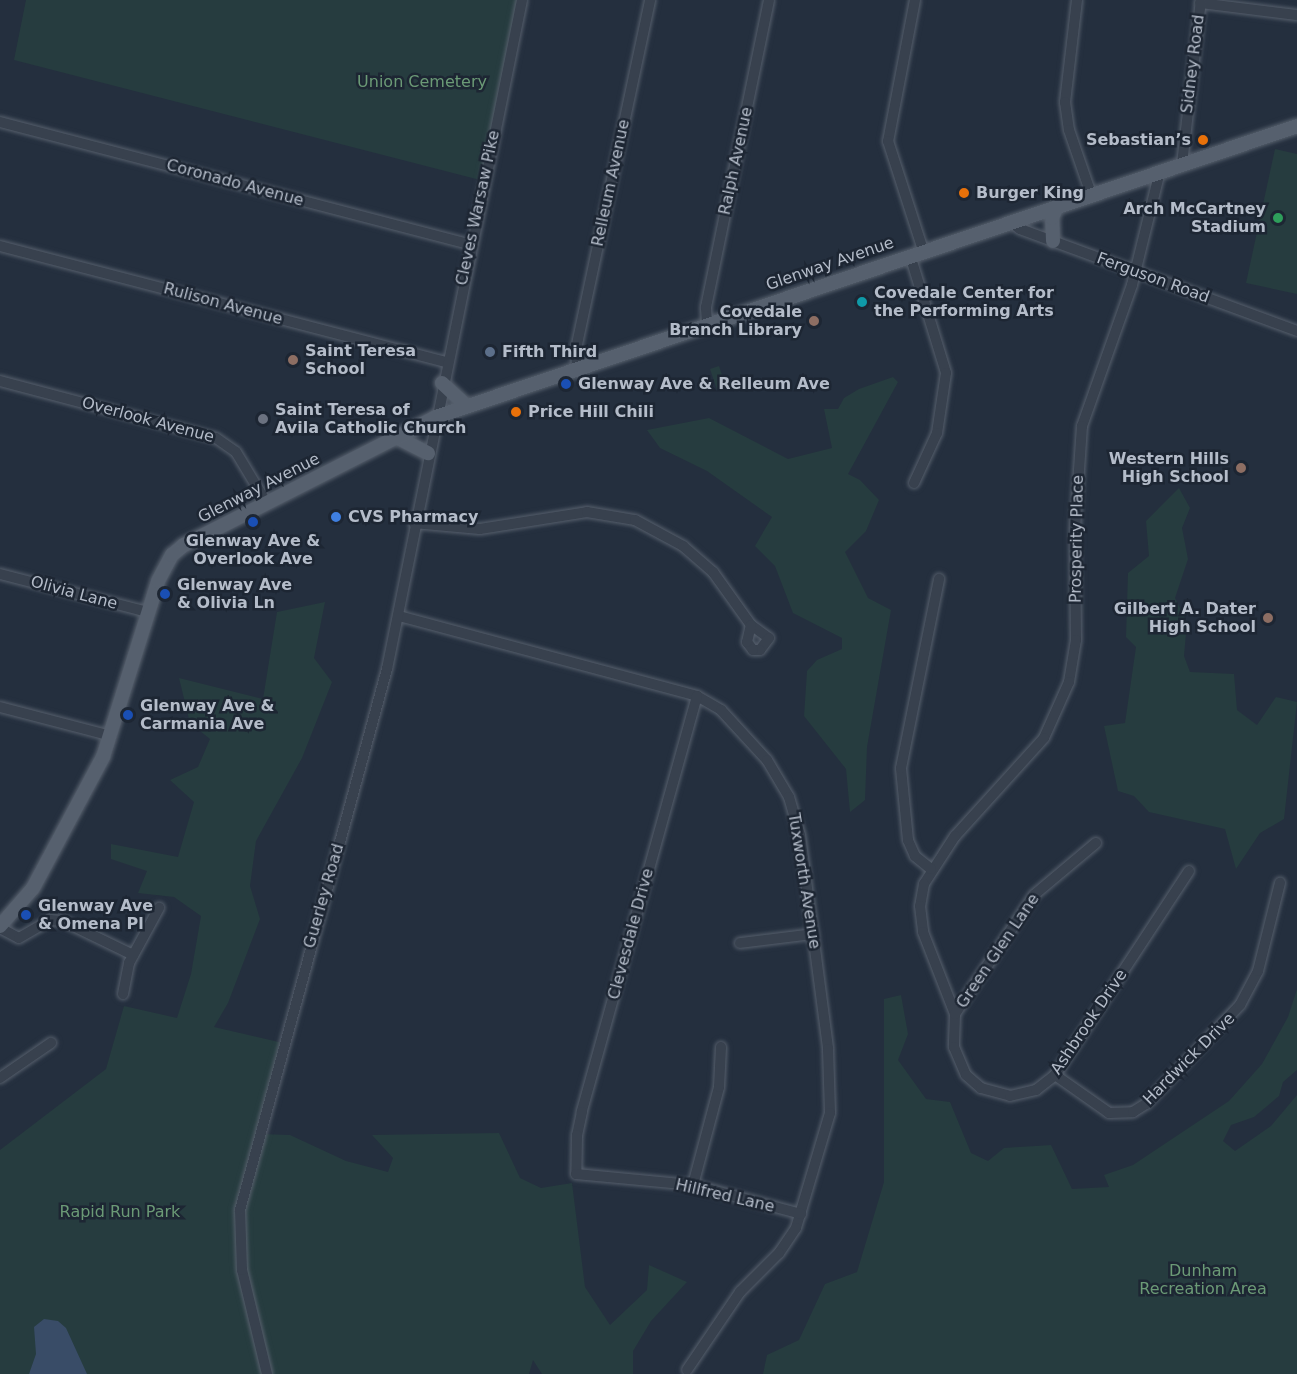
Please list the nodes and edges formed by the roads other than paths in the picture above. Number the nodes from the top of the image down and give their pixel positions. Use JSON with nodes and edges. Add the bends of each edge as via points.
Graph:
{"nodes":[{"id":1,"x":522,"y":0,"type":"edge"},
{"id":2,"x":650,"y":0,"type":"edge"},
{"id":3,"x":769,"y":0,"type":"edge"},
{"id":4,"x":915,"y":0,"type":"edge"},
{"id":5,"x":1077,"y":0,"type":"edge"},
{"id":6,"x":1201,"y":1,"type":"edge"},
{"id":7,"x":1297,"y":15,"type":"edge"},
{"id":8,"x":0,"y":122,"type":"edge"},
{"id":9,"x":1297,"y":126,"type":"edge"},
{"id":10,"x":1182,"y":164,"type":"junction"},
{"id":11,"x":1160,"y":171,"type":"junction"},
{"id":12,"x":1091,"y":194,"type":"junction"},
{"id":13,"x":1057,"y":206,"type":"junction"},
{"id":14,"x":1011,"y":222,"type":"junction"},
{"id":15,"x":1053,"y":241,"type":"junction"},
{"id":16,"x":471,"y":245,"type":"junction"},
{"id":17,"x":0,"y":246,"type":"edge"},
{"id":18,"x":916,"y":253,"type":"junction"},
{"id":19,"x":1136,"y":272,"type":"junction"},
{"id":20,"x":707,"y":323,"type":"junction"},
{"id":21,"x":1297,"y":331,"type":"edge"},
{"id":22,"x":446,"y":362,"type":"junction"},
{"id":23,"x":577,"y":367,"type":"junction"},
{"id":24,"x":0,"y":381,"type":"edge"},
{"id":25,"x":442,"y":383,"type":"junction"},
{"id":26,"x":467,"y":406,"type":"junction"},
{"id":27,"x":436,"y":417,"type":"junction"},
{"id":28,"x":396,"y":437,"type":"junction"},
{"id":29,"x":428,"y":453,"type":"junction"},
{"id":30,"x":914,"y":483,"type":"dead end"},
{"id":31,"x":266,"y":502,"type":"junction"},
{"id":32,"x":414,"y":523,"type":"junction"},
{"id":33,"x":0,"y":574,"type":"edge"},
{"id":34,"x":939,"y":579,"type":"dead end"},
{"id":35,"x":148,"y":612,"type":"junction"},
{"id":36,"x":399,"y":616,"type":"junction"},
{"id":37,"x":752,"y":625,"type":"dead end"},
{"id":38,"x":697,"y":696,"type":"junction"},
{"id":39,"x":0,"y":707,"type":"edge"},
{"id":40,"x":111,"y":736,"type":"junction"},
{"id":41,"x":1096,"y":843,"type":"dead end"},
{"id":42,"x":930,"y":870,"type":"junction"},
{"id":43,"x":1189,"y":870,"type":"dead end"},
{"id":44,"x":1281,"y":883,"type":"dead end"},
{"id":45,"x":159,"y":908,"type":"dead end"},
{"id":46,"x":0,"y":927,"type":"edge"},
{"id":47,"x":813,"y":934,"type":"junction"},
{"id":48,"x":740,"y":943,"type":"dead end"},
{"id":49,"x":133,"y":955,"type":"junction"},
{"id":50,"x":123,"y":994,"type":"dead end"},
{"id":51,"x":955,"y":1014,"type":"junction"},
{"id":52,"x":51,"y":1043,"type":"dead end"},
{"id":53,"x":721,"y":1047,"type":"dead end"},
{"id":54,"x":1055,"y":1075,"type":"junction"},
{"id":55,"x":0,"y":1078,"type":"edge"},
{"id":56,"x":576,"y":1174,"type":"joint"},
{"id":57,"x":693,"y":1185,"type":"junction"},
{"id":58,"x":801,"y":1214,"type":"junction"},
{"id":59,"x":687,"y":1370,"type":"dead end"},
{"id":60,"x":267,"y":1374,"type":"edge"}],
"edges":[{"from":1,"to":16,"type":"street","name":"Cleves Warsaw Pike"},
{"from":2,"to":23,"type":"street","name":"Relleum Avenue","via":[[576,349]]},
{"from":3,"to":20,"type":"street","name":"Ralph Avenue","via":[[706,307]]},
{"from":4,"to":18,"type":"street","via":[[888,141]]},
{"from":5,"to":12,"type":"street","via":[[1065,102],[1069,130]]},
{"from":6,"to":7,"type":"street"},
{"from":6,"to":10,"type":"street","name":"Sidney Road"},
{"from":8,"to":16,"type":"street","name":"Coronado Avenue"},
{"from":9,"to":10,"type":"main road","name":"Glenway Avenue"},
{"from":10,"to":11,"type":"main road","name":"Glenway Avenue"},
{"from":11,"to":12,"type":"main road","name":"Glenway Avenue"},
{"from":11,"to":19,"type":"street","name":"Prosperity Place"},
{"from":12,"to":13,"type":"main road","name":"Glenway Avenue"},
{"from":13,"to":14,"type":"main road","name":"Glenway Avenue"},
{"from":13,"to":15,"type":"main road","via":[[1052,218]]},
{"from":14,"to":15,"type":"street","name":"Ferguson Road"},
{"from":14,"to":18,"type":"main road","name":"Glenway Avenue"},
{"from":15,"to":19,"type":"street","name":"Ferguson Road"},
{"from":16,"to":22,"type":"street","name":"Cleves Warsaw Pike"},
{"from":17,"to":22,"type":"street","name":"Rulison Avenue"},
{"from":18,"to":20,"type":"main road","name":"Glenway Avenue"},
{"from":18,"to":30,"type":"street","via":[[946,380],[937,434]]},
{"from":19,"to":21,"type":"street","name":"Ferguson Road"},
{"from":19,"to":42,"type":"street","name":"Prosperity Place","via":[[1096,378],[1081,435],[1075,530],[1076,640],[1062,700],[1030,756],[967,821]]},
{"from":20,"to":23,"type":"main road","name":"Glenway Avenue"},
{"from":22,"to":25,"type":"street","name":"Cleves Warsaw Pike"},
{"from":23,"to":26,"type":"main road","name":"Glenway Avenue"},
{"from":24,"to":31,"type":"street","name":"Overlook Avenue","via":[[216,438],[236,452]]},
{"from":25,"to":26,"type":"main road"},
{"from":25,"to":27,"type":"street","name":"Cleves Warsaw Pike"},
{"from":26,"to":27,"type":"main road","name":"Glenway Avenue"},
{"from":27,"to":28,"type":"main road","name":"Glenway Avenue"},
{"from":27,"to":29,"type":"street","name":"Guerley Road"},
{"from":28,"to":29,"type":"main road"},
{"from":28,"to":31,"type":"main road","name":"Glenway Avenue"},
{"from":29,"to":32,"type":"street","name":"Guerley Road"},
{"from":31,"to":35,"type":"main road","name":"Glenway Avenue","via":[[172,555]]},
{"from":32,"to":36,"type":"street","name":"Guerley Road"},
{"from":32,"to":37,"type":"street","via":[[480,529],[587,512],[635,520],[662,532],[700,560]]},
{"from":33,"to":35,"type":"street","name":"Olivia Lane"},
{"from":34,"to":42,"type":"street","via":[[901,768],[908,840],[915,856]]},
{"from":35,"to":40,"type":"main road","name":"Glenway Avenue"},
{"from":36,"to":38,"type":"street","name":"Tuxworth Avenue"},
{"from":36,"to":60,"type":"street","name":"Guerley Road","via":[[240,1210],[242,1270]]},
{"from":38,"to":47,"type":"street","name":"Tuxworth Avenue","via":[[721,710],[783,783],[800,835]]},
{"from":38,"to":56,"type":"street","name":"Clevesdale Drive","via":[[582,1112]]},
{"from":39,"to":40,"type":"street"},
{"from":40,"to":46,"type":"main road","name":"Glenway Avenue","via":[[33,888]]},
{"from":41,"to":51,"type":"street","name":"Green Glen Lane","via":[[1034,896]]},
{"from":42,"to":51,"type":"street","name":"Ashbrook Drive","via":[[920,917]]},
{"from":43,"to":54,"type":"street","name":"Ashbrook Drive"},
{"from":44,"to":54,"type":"street","name":"Hardwick Drive","via":[[1258,971],[1240,1005],[1146,1104],[1132,1112],[1110,1113]]},
{"from":45,"to":49,"type":"street"},
{"from":46,"to":49,"type":"street","via":[[19,938],[50,920],[63,921]]},
{"from":47,"to":48,"type":"street"},
{"from":47,"to":58,"type":"street","name":"Tuxworth Avenue","via":[[832,1097]]},
{"from":49,"to":50,"type":"street"},
{"from":51,"to":54,"type":"street","name":"Ashbrook Drive","via":[[957,1060],[981,1088],[1017,1096],[1036,1090]]},
{"from":52,"to":55,"type":"street"},
{"from":53,"to":57,"type":"street","via":[[718,1087]]},
{"from":56,"to":57,"type":"street","name":"Hillfred Lane"},
{"from":57,"to":58,"type":"street","name":"Hillfred Lane"},
{"from":58,"to":59,"type":"street","name":"Tuxworth Avenue","via":[[784,1247],[740,1292]]}]}
